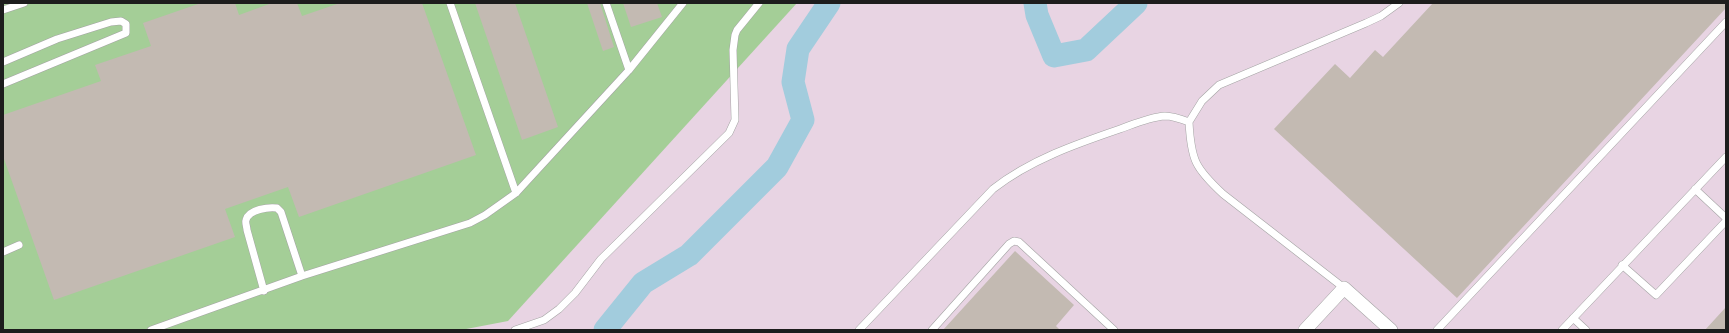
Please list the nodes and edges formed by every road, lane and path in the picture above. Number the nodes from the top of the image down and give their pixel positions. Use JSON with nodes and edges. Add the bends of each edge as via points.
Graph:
{"nodes":[{"id":1,"x":24,"y":3,"type":"edge"},
{"id":2,"x":450,"y":3,"type":"edge"},
{"id":3,"x":606,"y":3,"type":"edge"},
{"id":4,"x":683,"y":3,"type":"edge"},
{"id":5,"x":759,"y":3,"type":"edge"},
{"id":6,"x":1399,"y":3,"type":"edge"},
{"id":7,"x":3,"y":10,"type":"edge"},
{"id":8,"x":1726,"y":22,"type":"edge"},
{"id":9,"x":3,"y":62,"type":"edge"},
{"id":10,"x":629,"y":70,"type":"junction"},
{"id":11,"x":3,"y":84,"type":"edge"},
{"id":12,"x":1188,"y":122,"type":"junction"},
{"id":13,"x":1726,"y":157,"type":"edge"},
{"id":14,"x":1695,"y":189,"type":"junction"},
{"id":15,"x":516,"y":192,"type":"junction"},
{"id":16,"x":1726,"y":219,"type":"edge"},
{"id":17,"x":19,"y":245,"type":"dead end"},
{"id":18,"x":3,"y":252,"type":"edge"},
{"id":19,"x":1622,"y":265,"type":"junction"},
{"id":20,"x":302,"y":276,"type":"junction"},
{"id":21,"x":1344,"y":288,"type":"junction"},
{"id":22,"x":264,"y":291,"type":"junction"},
{"id":23,"x":1573,"y":318,"type":"junction"},
{"id":24,"x":151,"y":330,"type":"edge"},
{"id":25,"x":514,"y":330,"type":"edge"},
{"id":26,"x":859,"y":330,"type":"edge"},
{"id":27,"x":932,"y":330,"type":"edge"},
{"id":28,"x":1114,"y":330,"type":"edge"},
{"id":29,"x":1305,"y":330,"type":"edge"},
{"id":30,"x":1391,"y":330,"type":"edge"},
{"id":31,"x":1437,"y":330,"type":"edge"},
{"id":32,"x":1562,"y":330,"type":"edge"},
{"id":33,"x":1586,"y":330,"type":"edge"}],
"edges":[{"from":1,"to":7,"type":"lane"},
{"from":2,"to":15,"type":"lane"},
{"from":3,"to":10,"type":"lane"},
{"from":4,"to":10,"type":"lane"},
{"from":5,"to":25,"type":"lane","via":[[735,35],[735,120],[729,133],[600,259],[562,306],[544,320]]},
{"from":6,"to":12,"type":"lane","via":[[1366,23],[1219,85],[1202,101]]},
{"from":8,"to":31,"type":"lane"},
{"from":9,"to":11,"type":"lane","via":[[57,39],[111,22],[121,21],[126,24],[126,33]]},
{"from":10,"to":15,"type":"lane"},
{"from":12,"to":21,"type":"lane","via":[[1194,158],[1201,173],[1222,194]]},
{"from":12,"to":26,"type":"lane","via":[[1166,116],[1140,122],[1034,162],[1003,181],[992,188]]},
{"from":13,"to":14,"type":"lane"},
{"from":14,"to":16,"type":"lane"},
{"from":14,"to":19,"type":"lane"},
{"from":15,"to":20,"type":"lane","via":[[485,216],[470,223]]},
{"from":16,"to":19,"type":"lane","via":[[1656,295]]},
{"from":17,"to":18,"type":"lane"},
{"from":19,"to":23,"type":"lane"},
{"from":20,"to":22,"type":"lane"},
{"from":20,"to":22,"type":"lane","via":[[281,212],[277,208],[268,208],[254,212],[246,220],[247,230]]},
{"from":21,"to":29,"type":"street"},
{"from":21,"to":30,"type":"street"},
{"from":22,"to":24,"type":"lane"},
{"from":23,"to":32,"type":"lane"},
{"from":23,"to":33,"type":"lane"},
{"from":27,"to":28,"type":"lane","via":[[1014,241],[1020,242]]}]}
